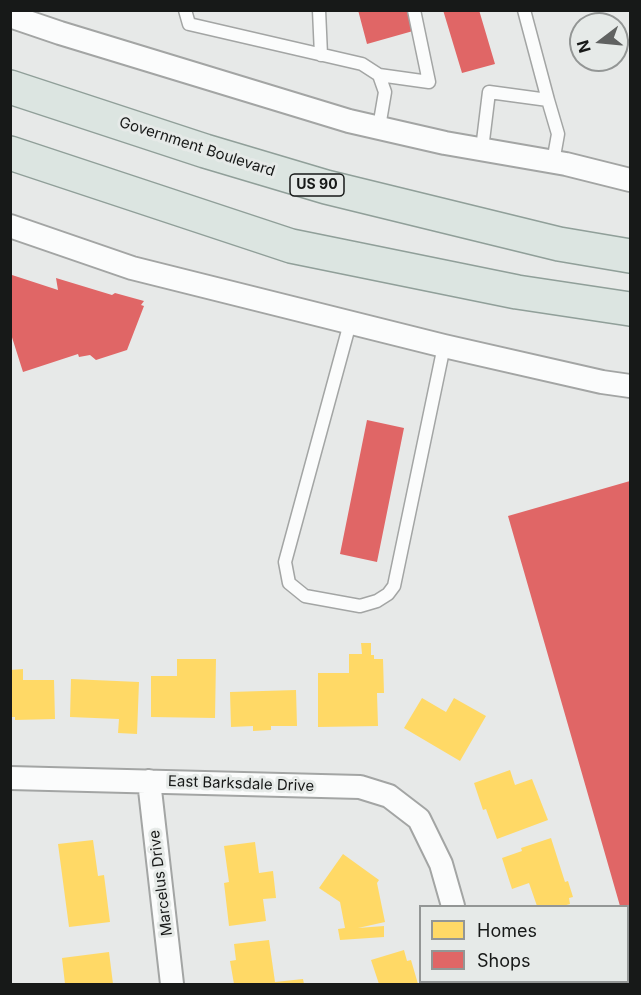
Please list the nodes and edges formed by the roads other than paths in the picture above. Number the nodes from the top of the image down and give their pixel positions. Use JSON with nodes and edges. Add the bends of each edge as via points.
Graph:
{"nodes":[{"id":1,"x":185,"y":10,"type":"edge"},
{"id":2,"x":319,"y":10,"type":"edge"},
{"id":3,"x":414,"y":10,"type":"edge"},
{"id":4,"x":524,"y":10,"type":"edge"},
{"id":5,"x":14,"y":20,"type":"edge"},
{"id":6,"x":321,"y":55,"type":"junction"},
{"id":7,"x":379,"y":75,"type":"junction"},
{"id":8,"x":10,"y":87,"type":"edge"},
{"id":9,"x":548,"y":100,"type":"junction"},
{"id":10,"x":379,"y":127,"type":"junction"},
{"id":11,"x":482,"y":149,"type":"junction"},
{"id":12,"x":10,"y":153,"type":"edge"},
{"id":13,"x":553,"y":162,"type":"junction"},
{"id":14,"x":630,"y":180,"type":"edge"},
{"id":15,"x":10,"y":226,"type":"edge"},
{"id":16,"x":630,"y":256,"type":"edge"},
{"id":17,"x":630,"y":309,"type":"edge"},
{"id":18,"x":350,"y":323,"type":"junction"},
{"id":19,"x":444,"y":346,"type":"junction"},
{"id":20,"x":630,"y":386,"type":"edge"},
{"id":21,"x":10,"y":778,"type":"edge"},
{"id":22,"x":149,"y":781,"type":"junction"},
{"id":23,"x":453,"y":905,"type":"edge"},
{"id":24,"x":172,"y":984,"type":"edge"}],
"edges":[{"from":1,"to":6,"type":"lane","via":[[189,24]]},
{"from":2,"to":6,"type":"lane"},
{"from":3,"to":7,"type":"lane","via":[[429,82]]},
{"from":4,"to":9,"type":"lane"},
{"from":5,"to":10,"type":"street"},
{"from":6,"to":7,"type":"lane","via":[[362,64]]},
{"from":7,"to":10,"type":"lane","via":[[385,92]]},
{"from":8,"to":16,"type":"main road","name":"Government Boulevard","number":"US 90","via":[[205,152],[326,187],[559,244]]},
{"from":9,"to":11,"type":"lane","via":[[489,92]]},
{"from":9,"to":13,"type":"lane","via":[[558,134]]},
{"from":10,"to":11,"type":"street"},
{"from":11,"to":13,"type":"street"},
{"from":12,"to":17,"type":"main road","via":[[291,246],[517,292]]},
{"from":13,"to":14,"type":"street"},
{"from":15,"to":18,"type":"street","via":[[132,268]]},
{"from":18,"to":19,"type":"street"},
{"from":18,"to":19,"type":"lane","via":[[285,562],[289,583],[305,596],[360,606],[377,601],[394,586]]},
{"from":19,"to":20,"type":"street"},
{"from":21,"to":22,"type":"street","name":"East Barksdale Drive"},
{"from":22,"to":23,"type":"street","name":"East Barksdale Drive","via":[[360,787],[389,796],[419,819],[438,857]]},
{"from":22,"to":24,"type":"street","name":"Marcelus Drive"}]}
